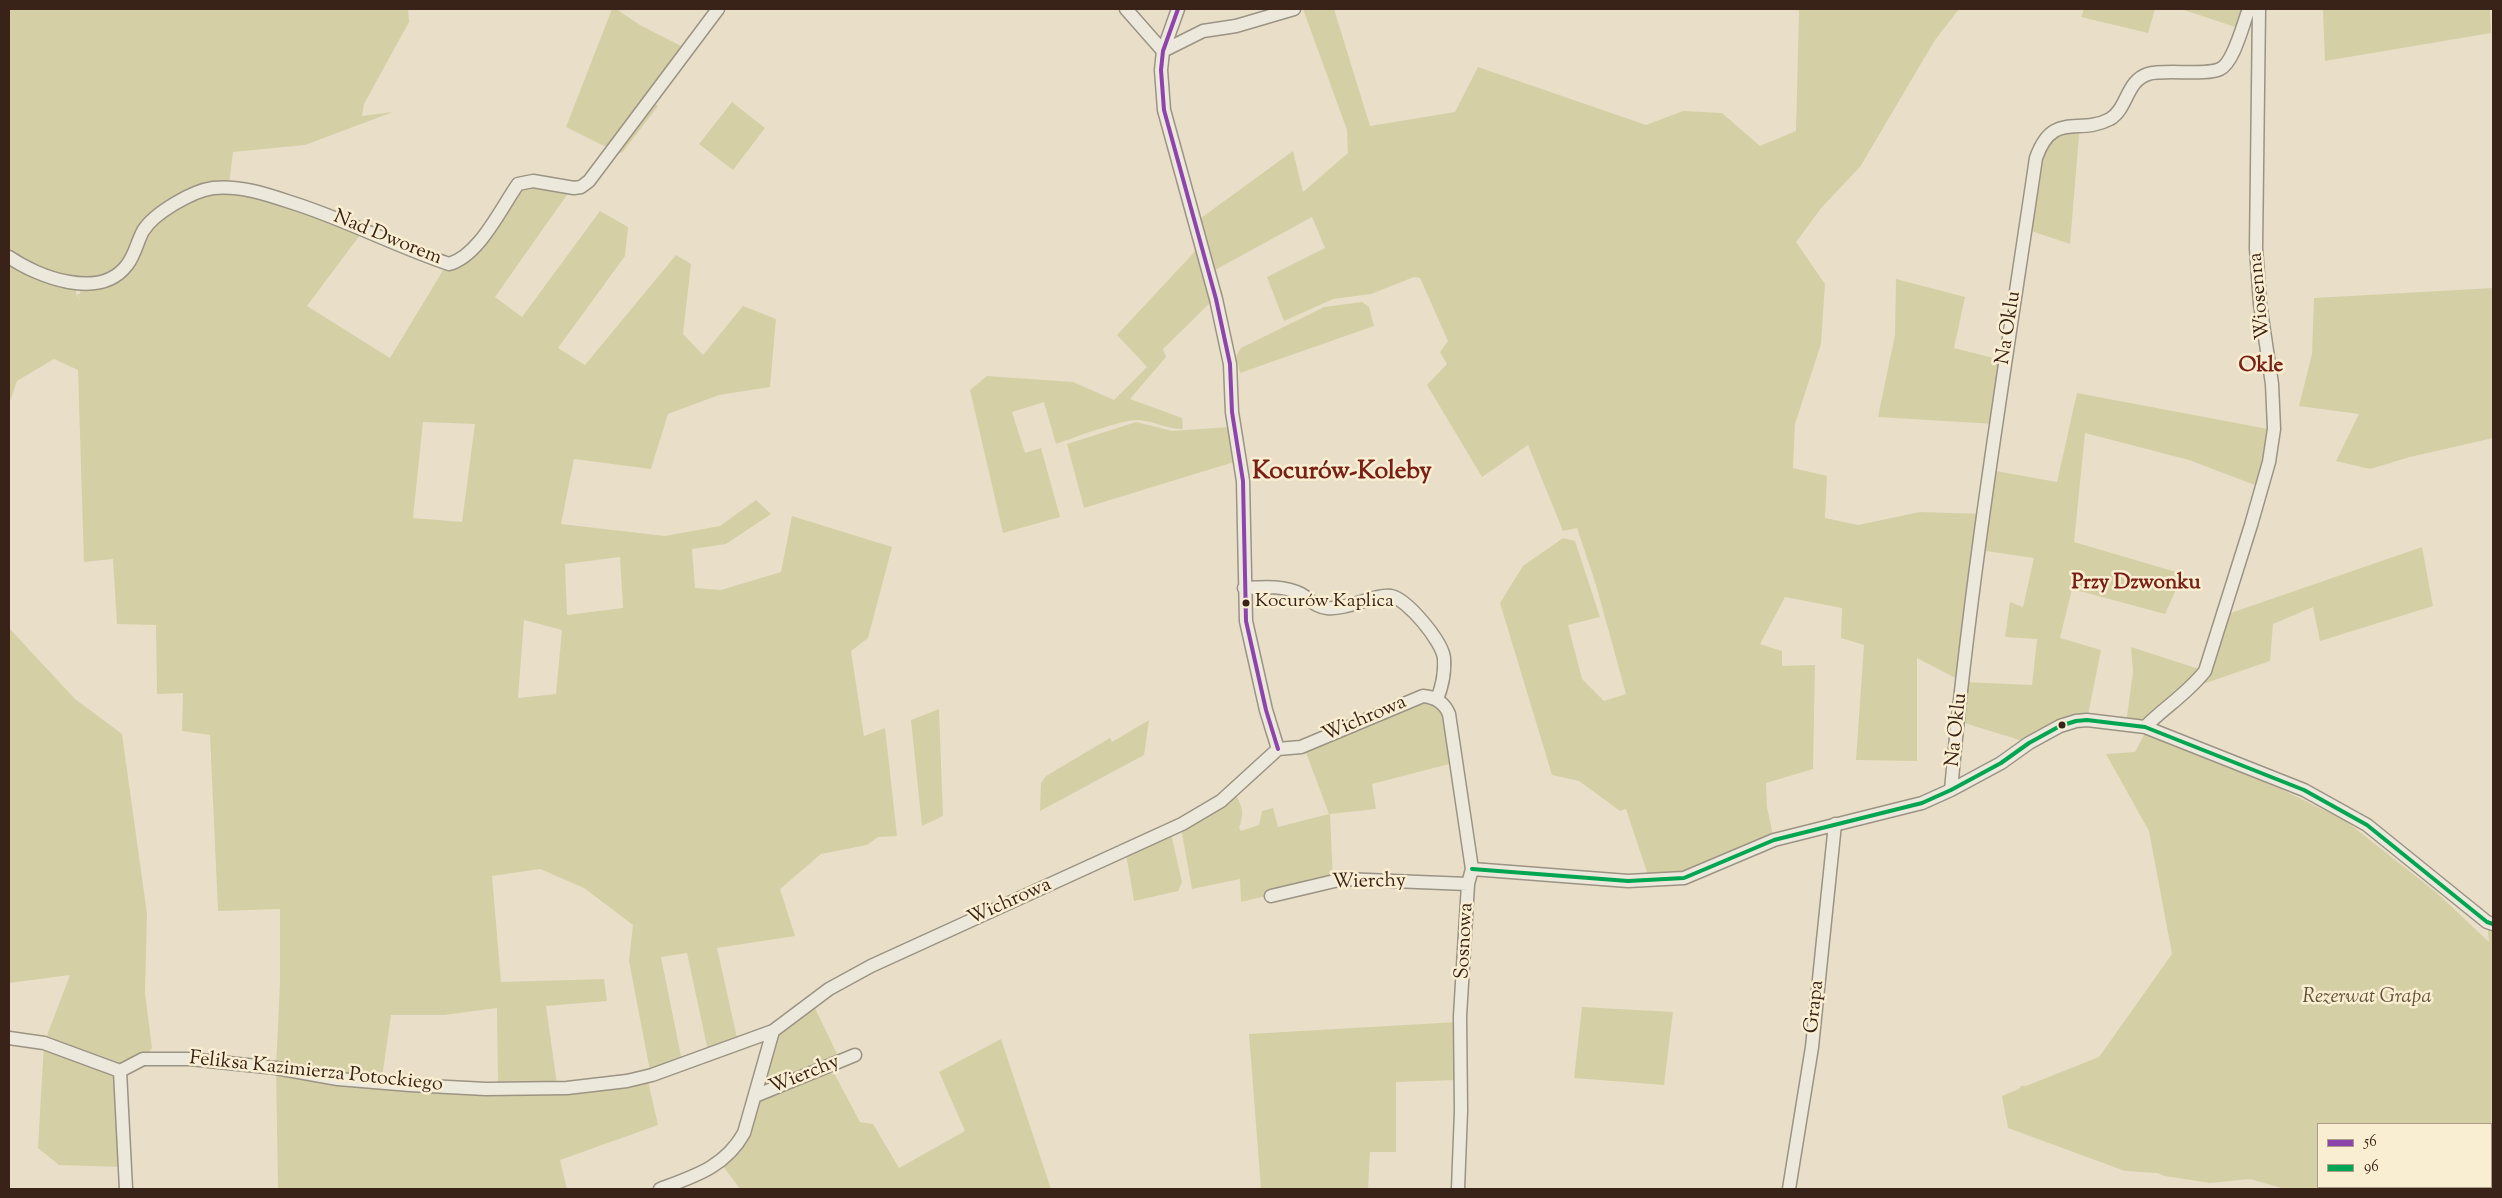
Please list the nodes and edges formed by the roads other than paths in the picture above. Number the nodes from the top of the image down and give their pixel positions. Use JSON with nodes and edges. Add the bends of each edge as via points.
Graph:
{"nodes":[{"id":1,"x":718,"y":9,"type":"edge"},
{"id":2,"x":1126,"y":9,"type":"edge"},
{"id":3,"x":1178,"y":9,"type":"edge"},
{"id":4,"x":1294,"y":9,"type":"edge"},
{"id":5,"x":2249,"y":9,"type":"edge"},
{"id":6,"x":2258,"y":9,"type":"edge"},
{"id":7,"x":1163,"y":50,"type":"junction"},
{"id":8,"x":9,"y":257,"type":"edge"},
{"id":9,"x":1244,"y":588,"type":"junction"},
{"id":10,"x":1437,"y":699,"type":"junction"},
{"id":11,"x":2145,"y":726,"type":"junction"},
{"id":12,"x":1278,"y":749,"type":"junction"},
{"id":13,"x":1952,"y":790,"type":"junction"},
{"id":14,"x":1835,"y":824,"type":"junction"},
{"id":15,"x":1472,"y":870,"type":"junction"},
{"id":16,"x":1468,"y":884,"type":"junction"},
{"id":17,"x":1271,"y":896,"type":"dead end"},
{"id":18,"x":2493,"y":924,"type":"edge"},
{"id":19,"x":773,"y":1031,"type":"junction"},
{"id":20,"x":9,"y":1038,"type":"edge"},
{"id":21,"x":855,"y":1055,"type":"dead end"},
{"id":22,"x":120,"y":1071,"type":"junction"},
{"id":23,"x":755,"y":1096,"type":"junction"},
{"id":24,"x":126,"y":1189,"type":"edge"},
{"id":25,"x":660,"y":1189,"type":"edge"},
{"id":26,"x":1458,"y":1189,"type":"edge"},
{"id":27,"x":1789,"y":1189,"type":"edge"}],
"edges":[{"from":1,"to":8,"type":"street","name":"Nad Dworem","via":[[589,181],[574,188],[533,181],[518,184],[501,213],[460,261],[442,262],[320,212],[267,194],[230,187],[210,188],[155,218],[144,231],[126,266],[114,277],[79,283],[46,275]]},
{"from":2,"to":7,"type":"street"},
{"from":3,"to":7,"type":"street"},
{"from":4,"to":7,"type":"street","via":[[1254,22],[1203,31]]},
{"from":5,"to":13,"type":"street","name":"Na Oklu","via":[[2229,61],[2219,70],[2150,73],[2138,78],[2118,113],[2096,124],[2060,128],[2046,135],[2040,145],[1994,436],[1965,650]]},
{"from":6,"to":11,"type":"street","name":"Wiosenna","via":[[2256,248],[2260,304],[2272,384],[2274,429],[2269,462],[2205,670],[2191,688]]},
{"from":7,"to":9,"type":"street","via":[[1164,110],[1216,299],[1230,364],[1232,412],[1243,481]]},
{"from":9,"to":10,"type":"street","via":[[1290,589],[1329,608],[1388,596],[1398,599],[1440,644],[1444,657]]},
{"from":9,"to":12,"type":"street","via":[[1246,621]]},
{"from":10,"to":12,"type":"street","name":"Wichrowa","via":[[1420,696],[1301,747]]},
{"from":10,"to":15,"type":"street","name":"Sosnowa","via":[[1446,707],[1451,722]]},
{"from":11,"to":13,"type":"street","via":[[2076,720],[2037,739]]},
{"from":11,"to":18,"type":"street","via":[[2304,790],[2367,825]]},
{"from":12,"to":19,"type":"street","name":"Wichrowa","via":[[1220,801],[1182,824],[870,966],[829,988]]},
{"from":13,"to":14,"type":"street","via":[[1922,803]]},
{"from":14,"to":15,"type":"street","via":[[1774,840],[1688,877],[1672,880],[1611,880]]},
{"from":14,"to":27,"type":"street","name":"Grapa","via":[[1812,1047]]},
{"from":15,"to":16,"type":"street","name":"Sosnowa"},
{"from":16,"to":17,"type":"street","name":"Wierchy","via":[[1342,879]]},
{"from":16,"to":26,"type":"street","name":"Sosnowa","via":[[1460,1016]]},
{"from":19,"to":22,"type":"street","name":"Feliksa Kazimierza Potockiego","via":[[652,1075],[567,1088],[486,1089],[338,1079],[276,1068],[190,1059],[144,1059]]},
{"from":19,"to":23,"type":"street"},
{"from":20,"to":22,"type":"street","via":[[44,1043]]},
{"from":21,"to":23,"type":"street","name":"Wierchy"},
{"from":22,"to":24,"type":"street"},
{"from":23,"to":25,"type":"street","via":[[736,1148],[720,1163]]}]}
